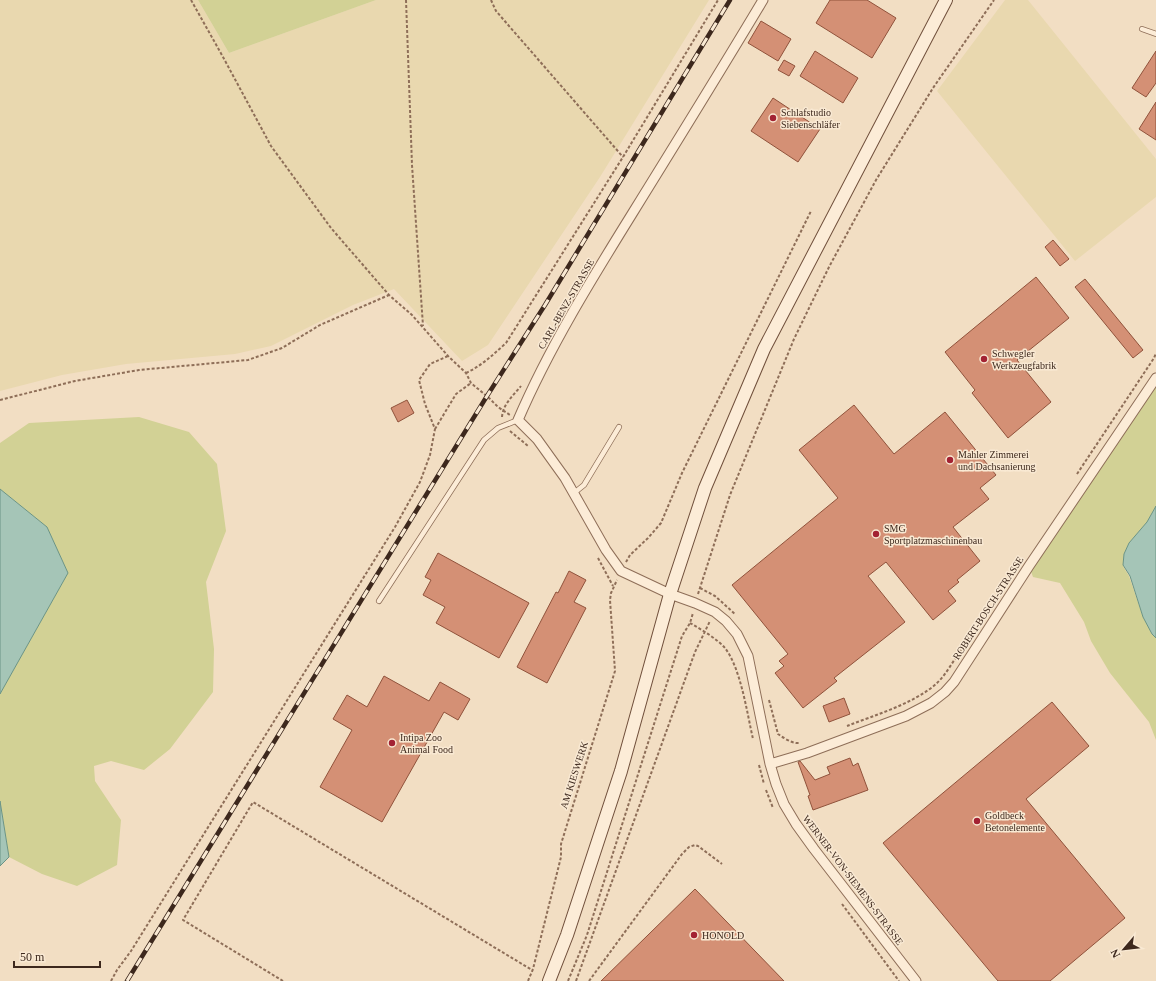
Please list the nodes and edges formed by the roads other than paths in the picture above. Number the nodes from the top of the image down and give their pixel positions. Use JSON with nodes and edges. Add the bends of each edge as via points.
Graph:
{"nodes":[{"id":1,"x":763,"y":0,"type":"edge"},
{"id":2,"x":946,"y":0,"type":"edge"},
{"id":3,"x":1142,"y":29,"type":"dead end"},
{"id":4,"x":1156,"y":34,"type":"edge"},
{"id":5,"x":1156,"y":378,"type":"edge"},
{"id":6,"x":518,"y":420,"type":"junction"},
{"id":7,"x":619,"y":427,"type":"dead end"},
{"id":8,"x":574,"y":493,"type":"junction"},
{"id":9,"x":670,"y":594,"type":"junction"},
{"id":10,"x":379,"y":601,"type":"dead end"},
{"id":11,"x":770,"y":764,"type":"junction"},
{"id":12,"x":550,"y":981,"type":"edge"},
{"id":13,"x":916,"y":981,"type":"edge"}],
"edges":[{"from":1,"to":6,"type":"street","name":"CARL-BENZ-STRASSE","via":[[597,272],[549,355]]},
{"from":2,"to":9,"type":"main road","via":[[764,349],[705,488]]},
{"from":3,"to":4,"type":"lane"},
{"from":5,"to":11,"type":"street","name":"ROBERT-BOSCH-STRASSE","via":[[945,692],[931,703],[906,716],[808,753]]},
{"from":6,"to":8,"type":"street","via":[[537,439]]},
{"from":6,"to":10,"type":"lane","via":[[498,428],[484,440]]},
{"from":7,"to":8,"type":"lane","via":[[584,485]]},
{"from":8,"to":9,"type":"street","via":[[606,550],[621,571]]},
{"from":9,"to":11,"type":"street","name":"WERNER-VON-SIEMENS-STRASSE","via":[[715,612],[737,634],[748,656]]},
{"from":9,"to":12,"type":"main road","via":[[621,772]]},
{"from":11,"to":13,"type":"street","name":"WERNER-VON-SIEMENS-STRASSE","via":[[784,804],[796,824]]}]}
